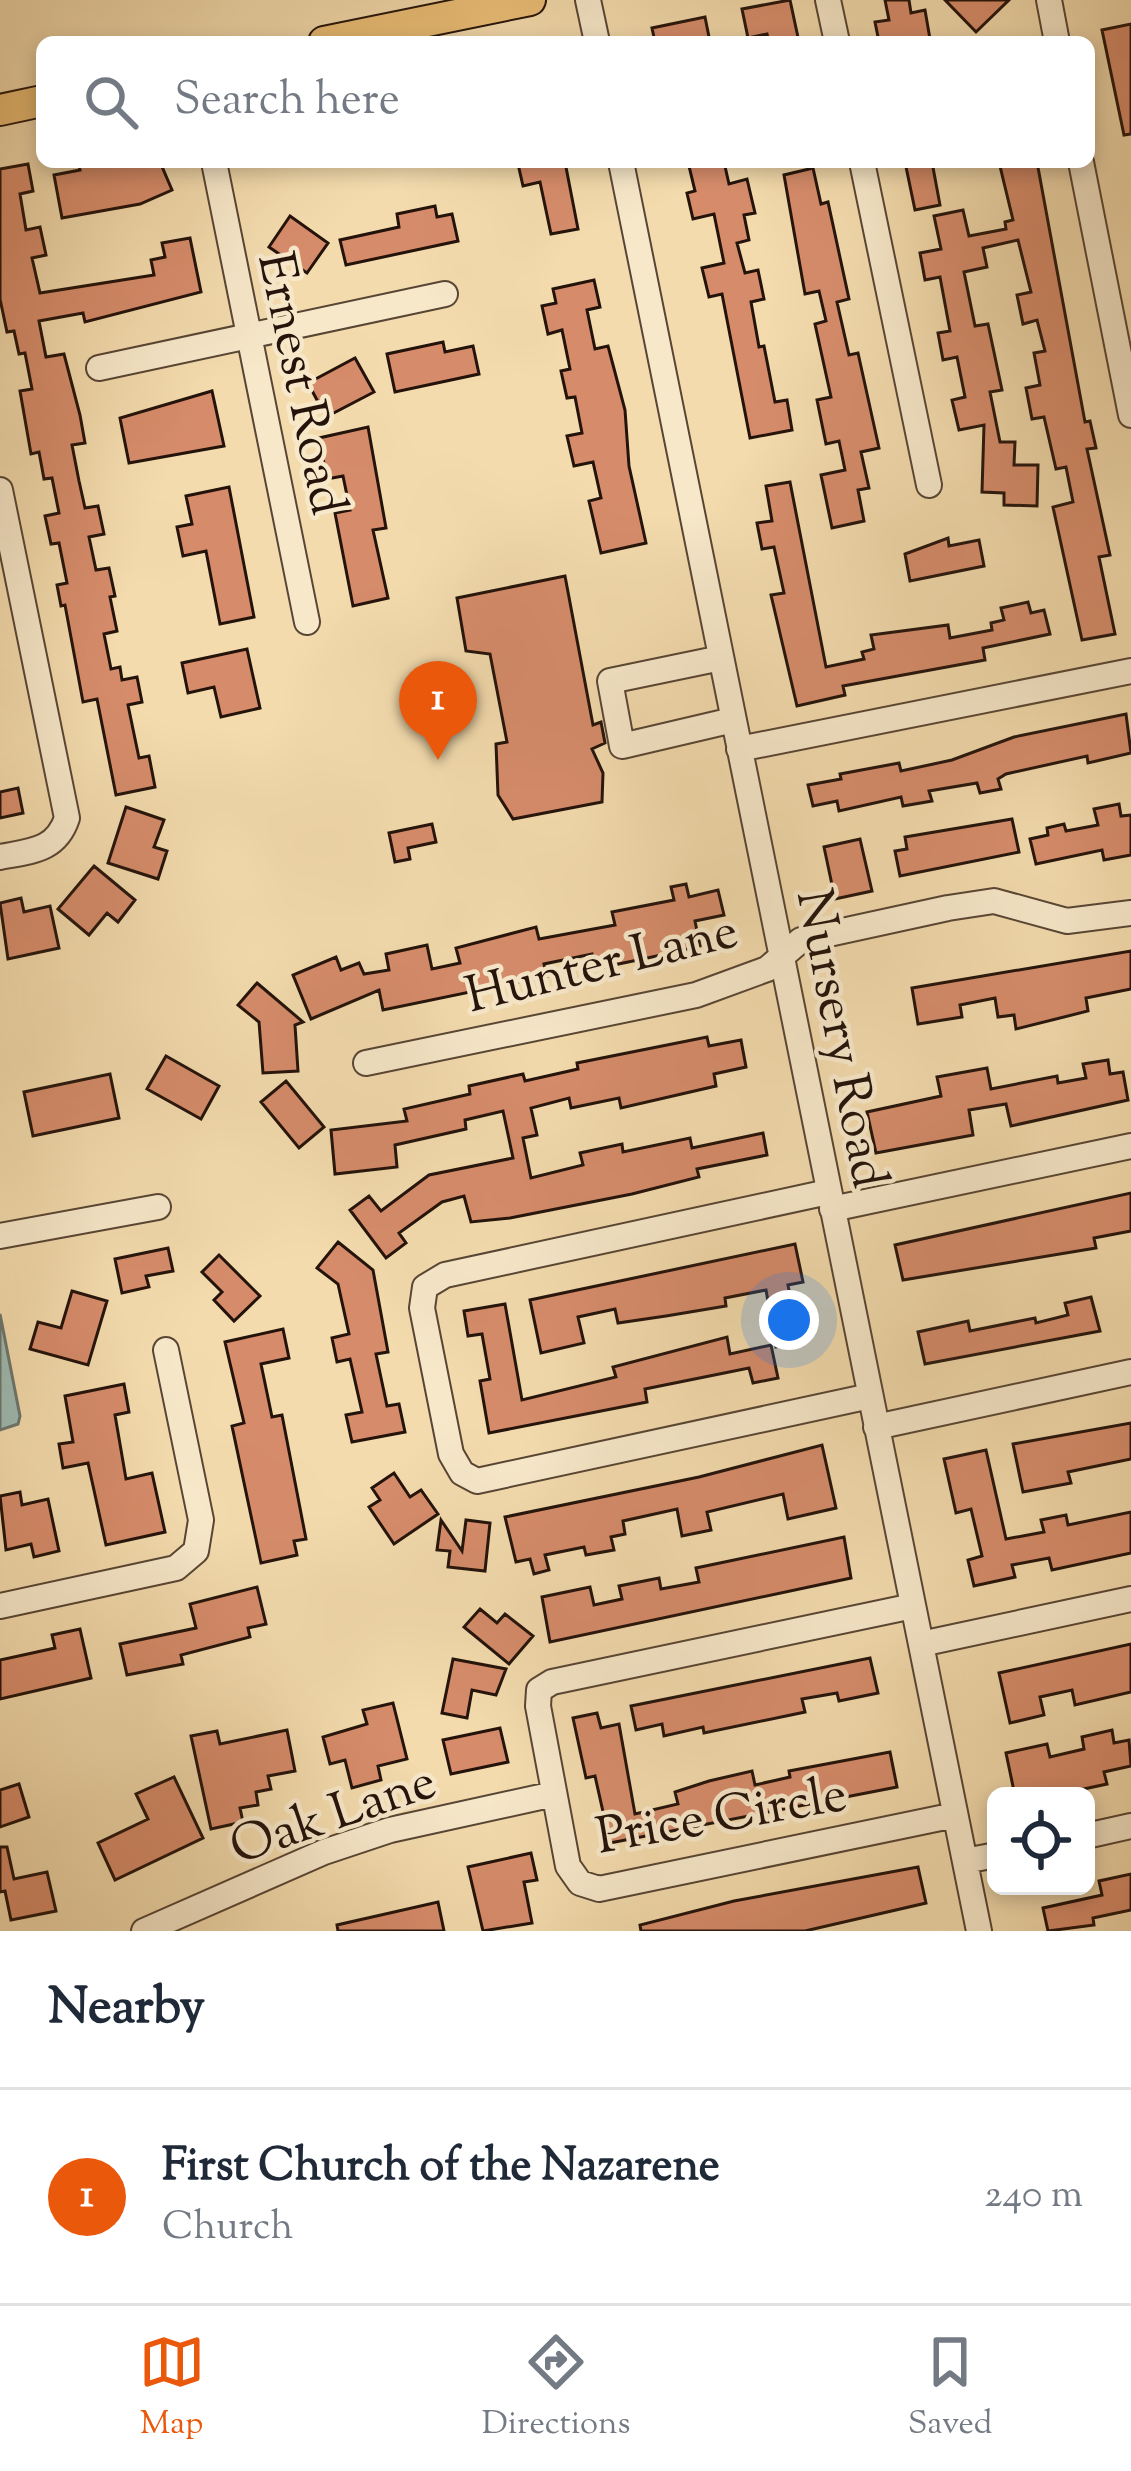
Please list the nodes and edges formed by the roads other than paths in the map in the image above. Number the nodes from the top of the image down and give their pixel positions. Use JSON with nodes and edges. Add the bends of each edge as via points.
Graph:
{"nodes":[{"id":1,"x":530,"y":0,"type":"edge"},
{"id":2,"x":588,"y":0,"type":"edge"},
{"id":3,"x":828,"y":0,"type":"edge"},
{"id":4,"x":1049,"y":0,"type":"edge"},
{"id":5,"x":353,"y":36,"type":"edge"},
{"id":6,"x":596,"y":36,"type":"edge"},
{"id":7,"x":836,"y":36,"type":"edge"},
{"id":8,"x":1057,"y":36,"type":"edge"},
{"id":9,"x":36,"y":101,"type":"edge"},
{"id":10,"x":0,"y":110,"type":"edge"},
{"id":11,"x":215,"y":168,"type":"edge"},
{"id":12,"x":622,"y":168,"type":"edge"},
{"id":13,"x":863,"y":168,"type":"edge"},
{"id":14,"x":1082,"y":168,"type":"edge"},
{"id":15,"x":445,"y":294,"type":"dead end"},
{"id":16,"x":248,"y":337,"type":"junction"},
{"id":17,"x":99,"y":368,"type":"dead end"},
{"id":18,"x":1131,"y":415,"type":"edge"},
{"id":19,"x":929,"y":484,"type":"dead end"},
{"id":20,"x":0,"y":490,"type":"edge"},
{"id":21,"x":308,"y":622,"type":"dead end"},
{"id":22,"x":721,"y":658,"type":"junction"},
{"id":23,"x":1131,"y":670,"type":"edge"},
{"id":24,"x":734,"y":720,"type":"junction"},
{"id":25,"x":739,"y":749,"type":"junction"},
{"id":26,"x":0,"y":857,"type":"edge"},
{"id":27,"x":1131,"y":913,"type":"edge"},
{"id":28,"x":781,"y":953,"type":"junction"},
{"id":29,"x":365,"y":1063,"type":"dead end"},
{"id":30,"x":1131,"y":1146,"type":"edge"},
{"id":31,"x":830,"y":1201,"type":"junction"},
{"id":32,"x":158,"y":1207,"type":"dead end"},
{"id":33,"x":0,"y":1237,"type":"edge"},
{"id":34,"x":166,"y":1350,"type":"dead end"},
{"id":35,"x":1131,"y":1372,"type":"edge"},
{"id":36,"x":870,"y":1396,"type":"junction"},
{"id":37,"x":876,"y":1427,"type":"junction"},
{"id":38,"x":1131,"y":1599,"type":"edge"},
{"id":39,"x":0,"y":1606,"type":"edge"},
{"id":40,"x":913,"y":1606,"type":"junction"},
{"id":41,"x":921,"y":1644,"type":"junction"},
{"id":42,"x":554,"y":1794,"type":"junction"},
{"id":43,"x":956,"y":1815,"type":"junction"},
{"id":44,"x":1131,"y":1826,"type":"edge"},
{"id":45,"x":1095,"y":1834,"type":"edge"},
{"id":46,"x":987,"y":1857,"type":"edge"},
{"id":47,"x":965,"y":1861,"type":"junction"},
{"id":48,"x":144,"y":1931,"type":"edge"},
{"id":49,"x":979,"y":1931,"type":"edge"}],
"edges":[{"from":1,"to":5,"type":"main road"},
{"from":2,"to":6,"type":"street"},
{"from":3,"to":7,"type":"street"},
{"from":4,"to":8,"type":"street"},
{"from":9,"to":10,"type":"main road"},
{"from":11,"to":16,"type":"street","name":"Ernest Road"},
{"from":12,"to":22,"type":"street","name":"Nursery Road"},
{"from":13,"to":19,"type":"street"},
{"from":14,"to":18,"type":"street"},
{"from":15,"to":16,"type":"street"},
{"from":16,"to":17,"type":"street"},
{"from":16,"to":21,"type":"street","name":"Ernest Road"},
{"from":20,"to":26,"type":"street","via":[[67,818],[47,848]]},
{"from":22,"to":24,"type":"street","name":"Nursery Road"},
{"from":22,"to":24,"type":"street","via":[[610,681],[622,746]]},
{"from":23,"to":25,"type":"street"},
{"from":24,"to":25,"type":"street","name":"Nursery Road"},
{"from":25,"to":28,"type":"street","name":"Nursery Road"},
{"from":27,"to":28,"type":"street","name":"Hunter Lane","via":[[1067,921],[994,901],[801,940]]},
{"from":28,"to":29,"type":"street","name":"Hunter Lane","via":[[767,969],[696,994]]},
{"from":28,"to":31,"type":"street","name":"Nursery Road"},
{"from":30,"to":31,"type":"street"},
{"from":31,"to":36,"type":"street","name":"Nursery Road"},
{"from":31,"to":36,"type":"street","via":[[446,1275],[425,1287],[422,1308],[443,1412],[452,1454],[477,1481]]},
{"from":32,"to":33,"type":"street"},
{"from":34,"to":39,"type":"street","via":[[201,1520],[196,1551],[176,1568]]},
{"from":35,"to":37,"type":"street"},
{"from":36,"to":37,"type":"street","name":"Nursery Road"},
{"from":37,"to":40,"type":"street","name":"Nursery Road"},
{"from":38,"to":41,"type":"street"},
{"from":40,"to":41,"type":"street","name":"Nursery Road"},
{"from":40,"to":42,"type":"street","name":"Price Circle","via":[[552,1682],[539,1690],[538,1706]]},
{"from":41,"to":43,"type":"street","name":"Nursery Road"},
{"from":42,"to":43,"type":"street","name":"Price Circle","via":[[568,1866],[580,1883],[599,1889]]},
{"from":42,"to":48,"type":"street","name":"Oak Lane","via":[[324,1852]]},
{"from":43,"to":47,"type":"street","name":"Nursery Road"},
{"from":44,"to":45,"type":"street"},
{"from":46,"to":47,"type":"street"},
{"from":47,"to":49,"type":"street","name":"Nursery Road"}]}
